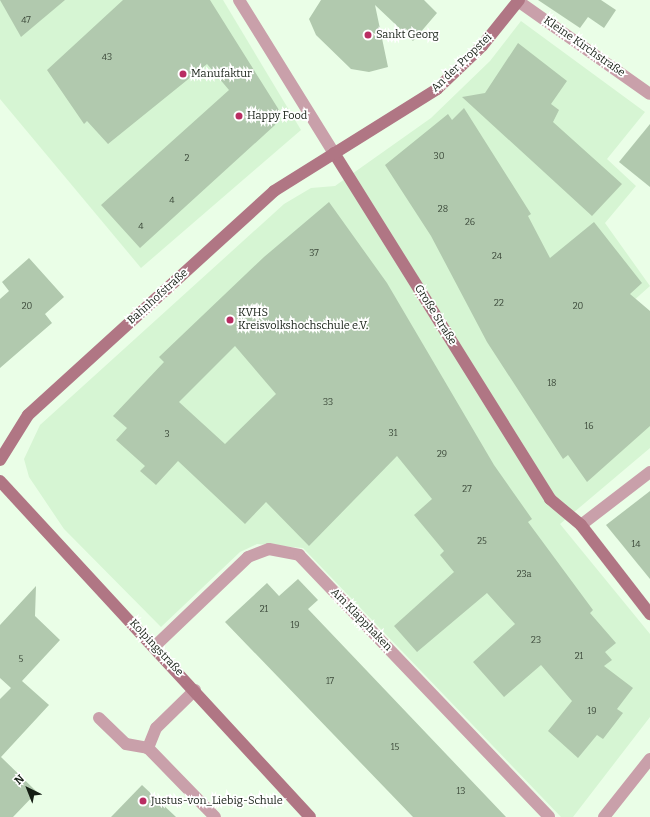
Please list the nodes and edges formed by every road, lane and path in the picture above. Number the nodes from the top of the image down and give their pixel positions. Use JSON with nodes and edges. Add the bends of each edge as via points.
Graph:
{"nodes":[{"id":1,"x":238,"y":0,"type":"edge"},
{"id":2,"x":519,"y":0,"type":"edge"},
{"id":3,"x":650,"y":94,"type":"edge"},
{"id":4,"x":334,"y":153,"type":"junction"},
{"id":5,"x":0,"y":460,"type":"edge"},
{"id":6,"x":650,"y":472,"type":"edge"},
{"id":7,"x":0,"y":481,"type":"edge"},
{"id":8,"x":581,"y":524,"type":"junction"},
{"id":9,"x":650,"y":614,"type":"edge"},
{"id":10,"x":155,"y":646,"type":"junction"},
{"id":11,"x":195,"y":690,"type":"junction"},
{"id":12,"x":99,"y":718,"type":"dead end"},
{"id":13,"x":148,"y":748,"type":"junction"},
{"id":14,"x":650,"y":759,"type":"edge"},
{"id":15,"x":215,"y":817,"type":"edge"},
{"id":16,"x":310,"y":817,"type":"edge"},
{"id":17,"x":549,"y":817,"type":"edge"},
{"id":18,"x":604,"y":817,"type":"edge"}],
"edges":[{"from":1,"to":4,"type":"street","name":"Große Straße"},
{"from":2,"to":3,"type":"street","name":"Kleine Kirchstraße"},
{"from":2,"to":4,"type":"street","name":"An der Propstei","via":[[482,46],[437,89],[381,127]]},
{"from":4,"to":5,"type":"street","name":"Bahnhofstraße","via":[[274,191],[28,415]]},
{"from":4,"to":8,"type":"street","name":"Große Straße","via":[[550,499]]},
{"from":6,"to":8,"type":"street"},
{"from":7,"to":10,"type":"street","name":"Kolpingstraße"},
{"from":8,"to":9,"type":"street","name":"Große Straße"},
{"from":10,"to":11,"type":"street","name":"Kolpingstraße"},
{"from":10,"to":17,"type":"street","name":"Am Klapphaken","via":[[248,557],[269,549],[299,555]]},
{"from":11,"to":13,"type":"street","via":[[156,728]]},
{"from":11,"to":16,"type":"street","name":"Kolpingstraße"},
{"from":12,"to":13,"type":"street","via":[[126,744]]},
{"from":13,"to":15,"type":"street"},
{"from":14,"to":18,"type":"street"}]}
